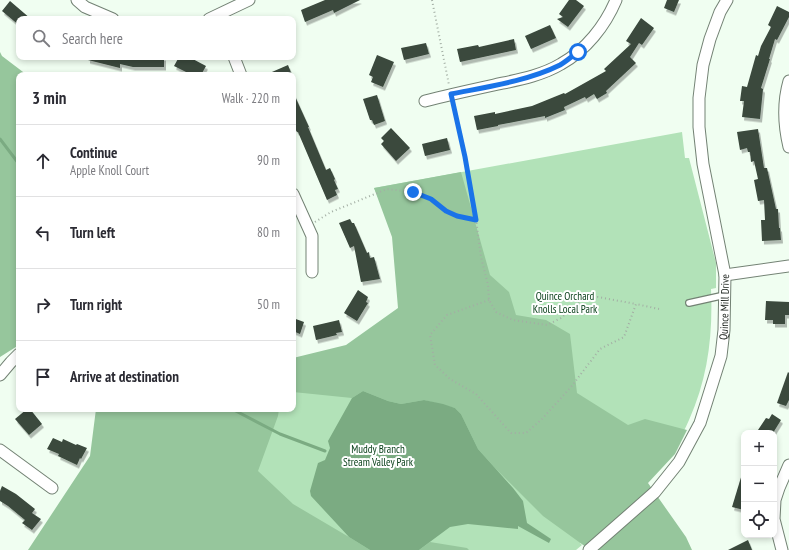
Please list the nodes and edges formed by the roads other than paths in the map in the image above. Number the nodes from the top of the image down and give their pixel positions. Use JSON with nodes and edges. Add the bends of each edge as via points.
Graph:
{"nodes":[{"id":1,"x":77,"y":0,"type":"edge"},
{"id":2,"x":249,"y":0,"type":"edge"},
{"id":3,"x":616,"y":0,"type":"edge"},
{"id":4,"x":727,"y":0,"type":"edge"},
{"id":5,"x":106,"y":16,"type":"edge"},
{"id":6,"x":218,"y":16,"type":"edge"},
{"id":7,"x":235,"y":60,"type":"edge"},
{"id":8,"x":240,"y":72,"type":"edge"},
{"id":9,"x":789,"y":81,"type":"edge"},
{"id":10,"x":425,"y":101,"type":"dead end"},
{"id":11,"x":789,"y":147,"type":"edge"},
{"id":12,"x":296,"y":201,"type":"edge"},
{"id":13,"x":789,"y":266,"type":"edge"},
{"id":14,"x":312,"y":272,"type":"dead end"},
{"id":15,"x":725,"y":275,"type":"junction"},
{"id":16,"x":725,"y":295,"type":"junction"},
{"id":17,"x":688,"y":303,"type":"dead end"},
{"id":18,"x":16,"y":357,"type":"edge"},
{"id":19,"x":0,"y":376,"type":"edge"},
{"id":20,"x":0,"y":450,"type":"edge"},
{"id":21,"x":789,"y":465,"type":"edge"},
{"id":22,"x":52,"y":488,"type":"dead end"},
{"id":23,"x":589,"y":550,"type":"edge"},
{"id":24,"x":782,"y":550,"type":"edge"}],
"edges":[{"from":1,"to":5,"type":"street","via":[[85,7]]},
{"from":2,"to":6,"type":"street"},
{"from":3,"to":10,"type":"street","via":[[602,27],[590,41],[562,64],[525,78]]},
{"from":4,"to":15,"type":"street","name":"Quince Mill Drive","via":[[720,12],[703,65],[699,98],[703,164]]},
{"from":7,"to":8,"type":"street"},
{"from":9,"to":11,"type":"street","via":[[785,111]]},
{"from":12,"to":14,"type":"street","via":[[312,236]]},
{"from":13,"to":15,"type":"street"},
{"from":15,"to":16,"type":"street","name":"Quince Mill Drive"},
{"from":16,"to":17,"type":"lane"},
{"from":16,"to":23,"type":"street","name":"Quince Mill Drive","via":[[721,356],[700,423],[679,462],[655,492]]},
{"from":18,"to":19,"type":"street"},
{"from":20,"to":22,"type":"street"},
{"from":21,"to":24,"type":"street","via":[[775,500],[774,520]]}]}
